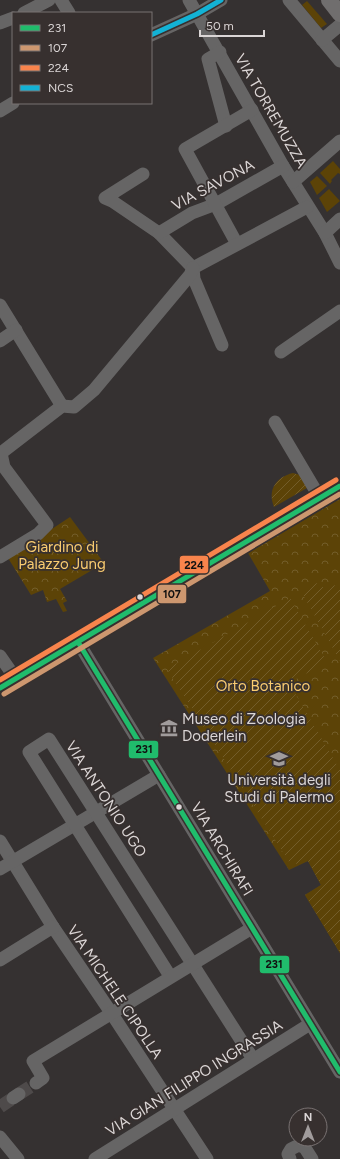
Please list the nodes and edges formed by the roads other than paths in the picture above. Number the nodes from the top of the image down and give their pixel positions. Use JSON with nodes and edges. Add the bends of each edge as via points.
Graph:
{"nodes":[{"id":1,"x":50,"y":0,"type":"edge"},
{"id":2,"x":61,"y":0,"type":"edge"},
{"id":3,"x":190,"y":0,"type":"edge"},
{"id":4,"x":221,"y":0,"type":"edge"},
{"id":5,"x":329,"y":0,"type":"edge"},
{"id":6,"x":293,"y":2,"type":"edge"},
{"id":7,"x":26,"y":12,"type":"edge"},
{"id":8,"x":68,"y":12,"type":"edge"},
{"id":9,"x":197,"y":14,"type":"junction"},
{"id":10,"x":340,"y":14,"type":"edge"},
{"id":11,"x":12,"y":18,"type":"edge"},
{"id":12,"x":0,"y":23,"type":"edge"},
{"id":13,"x":340,"y":25,"type":"edge"},
{"id":14,"x":152,"y":35,"type":"edge"},
{"id":15,"x":322,"y":40,"type":"junction"},
{"id":16,"x":220,"y":52,"type":"junction"},
{"id":17,"x":340,"y":61,"type":"edge"},
{"id":18,"x":12,"y":104,"type":"edge"},
{"id":19,"x":252,"y":110,"type":"junction"},
{"id":20,"x":0,"y":111,"type":"edge"},
{"id":21,"x":226,"y":126,"type":"junction"},
{"id":22,"x":340,"y":141,"type":"edge"},
{"id":23,"x":283,"y":166,"type":"junction"},
{"id":24,"x":143,"y":174,"type":"dead end"},
{"id":25,"x":293,"y":182,"type":"junction"},
{"id":26,"x":216,"y":204,"type":"junction"},
{"id":27,"x":307,"y":206,"type":"junction"},
{"id":28,"x":340,"y":219,"type":"edge"},
{"id":29,"x":159,"y":233,"type":"junction"},
{"id":30,"x":325,"y":233,"type":"junction"},
{"id":31,"x":237,"y":244,"type":"junction"},
{"id":32,"x":336,"y":249,"type":"edge"},
{"id":33,"x":340,"y":263,"type":"edge"},
{"id":34,"x":193,"y":268,"type":"junction"},
{"id":35,"x":0,"y":305,"type":"edge"},
{"id":36,"x":340,"y":311,"type":"edge"},
{"id":37,"x":16,"y":330,"type":"junction"},
{"id":38,"x":0,"y":341,"type":"edge"},
{"id":39,"x":222,"y":345,"type":"dead end"},
{"id":40,"x":281,"y":352,"type":"dead end"},
{"id":41,"x":62,"y":406,"type":"junction"},
{"id":42,"x":275,"y":422,"type":"dead end"},
{"id":43,"x":1,"y":453,"type":"edge"},
{"id":44,"x":340,"y":486,"type":"edge"},
{"id":45,"x":320,"y":498,"type":"junction"},
{"id":46,"x":0,"y":557,"type":"edge"},
{"id":47,"x":78,"y":642,"type":"junction"},
{"id":48,"x":0,"y":656,"type":"edge"},
{"id":49,"x":16,"y":679,"type":"junction"},
{"id":50,"x":0,"y":688,"type":"edge"},
{"id":51,"x":159,"y":775,"type":"junction"},
{"id":52,"x":96,"y":812,"type":"junction"},
{"id":53,"x":74,"y":825,"type":"junction"},
{"id":54,"x":0,"y":841,"type":"edge"},
{"id":55,"x":13,"y":861,"type":"junction"},
{"id":56,"x":0,"y":869,"type":"edge"},
{"id":57,"x":53,"y":927,"type":"junction"},
{"id":58,"x":252,"y":928,"type":"junction"},
{"id":59,"x":0,"y":960,"type":"edge"},
{"id":60,"x":192,"y":964,"type":"junction"},
{"id":61,"x":170,"y":976,"type":"junction"},
{"id":62,"x":112,"y":1014,"type":"junction"},
{"id":63,"x":310,"y":1024,"type":"junction"},
{"id":64,"x":254,"y":1059,"type":"junction"},
{"id":65,"x":340,"y":1072,"type":"edge"},
{"id":66,"x":36,"y":1083,"type":"dead end"},
{"id":67,"x":174,"y":1110,"type":"junction"},
{"id":68,"x":0,"y":1136,"type":"edge"},
{"id":69,"x":18,"y":1159,"type":"edge"},
{"id":70,"x":95,"y":1159,"type":"edge"},
{"id":71,"x":207,"y":1159,"type":"edge"},
{"id":72,"x":290,"y":1159,"type":"edge"},
{"id":73,"x":312,"y":1159,"type":"edge"}],
"edges":[{"from":1,"to":7,"type":"street"},
{"from":2,"to":8,"type":"street"},
{"from":3,"to":9,"type":"street","name":"VIA TORREMUZZA"},
{"from":4,"to":9,"type":"street"},
{"from":5,"to":10,"type":"main road"},
{"from":6,"to":15,"type":"street"},
{"from":9,"to":14,"type":"street"},
{"from":9,"to":16,"type":"street","name":"VIA TORREMUZZA"},
{"from":11,"to":12,"type":"street"},
{"from":13,"to":15,"type":"street"},
{"from":15,"to":17,"type":"street"},
{"from":16,"to":19,"type":"street","name":"VIA TORREMUZZA"},
{"from":16,"to":21,"type":"street","via":[[208,58]]},
{"from":18,"to":20,"type":"street"},
{"from":19,"to":21,"type":"street"},
{"from":19,"to":23,"type":"street","name":"VIA TORREMUZZA"},
{"from":21,"to":26,"type":"street","via":[[185,149]]},
{"from":22,"to":25,"type":"street"},
{"from":23,"to":25,"type":"street","name":"VIA TORREMUZZA"},
{"from":23,"to":26,"type":"street","name":"VIA SAVONA"},
{"from":24,"to":29,"type":"street","via":[[105,198]]},
{"from":25,"to":27,"type":"street","name":"VIA TORREMUZZA"},
{"from":26,"to":29,"type":"street","name":"VIA SAVONA","via":[[192,213]]},
{"from":26,"to":31,"type":"street"},
{"from":27,"to":30,"type":"street","name":"VIA TORREMUZZA"},
{"from":27,"to":31,"type":"street"},
{"from":28,"to":30,"type":"street"},
{"from":29,"to":34,"type":"street"},
{"from":30,"to":32,"type":"street","name":"VIA TORREMUZZA"},
{"from":31,"to":34,"type":"street"},
{"from":32,"to":33,"type":"street","name":"VIA TORREMUZZA"},
{"from":34,"to":39,"type":"street","via":[[194,279]]},
{"from":34,"to":41,"type":"street","via":[[190,275],[94,390],[74,407]]},
{"from":35,"to":37,"type":"street"},
{"from":36,"to":40,"type":"street"},
{"from":37,"to":38,"type":"street"},
{"from":37,"to":41,"type":"street"},
{"from":41,"to":43,"type":"street"},
{"from":42,"to":45,"type":"street"},
{"from":43,"to":46,"type":"street","via":[[4,467],[47,525],[38,534]]},
{"from":44,"to":45,"type":"street"},
{"from":45,"to":47,"type":"street"},
{"from":47,"to":49,"type":"street"},
{"from":47,"to":51,"type":"street","name":"VIA ARCHIRAFI"},
{"from":48,"to":49,"type":"street"},
{"from":49,"to":50,"type":"street"},
{"from":51,"to":52,"type":"street"},
{"from":51,"to":58,"type":"street","name":"VIA ARCHIRAFI"},
{"from":52,"to":53,"type":"street"},
{"from":52,"to":53,"type":"street","name":"VIA ANTONIO UGO","via":[[49,739],[29,752]]},
{"from":52,"to":60,"type":"street","name":"VIA ANTONIO UGO"},
{"from":53,"to":55,"type":"street"},
{"from":53,"to":61,"type":"street","name":"VIA ANTONIO UGO"},
{"from":54,"to":55,"type":"street","name":"VIA MICHELE CIPOLLA"},
{"from":55,"to":56,"type":"street"},
{"from":55,"to":57,"type":"street","name":"VIA MICHELE CIPOLLA"},
{"from":57,"to":59,"type":"street"},
{"from":57,"to":62,"type":"street","name":"VIA MICHELE CIPOLLA"},
{"from":58,"to":60,"type":"street"},
{"from":58,"to":63,"type":"street","name":"VIA ARCHIRAFI"},
{"from":60,"to":61,"type":"street"},
{"from":60,"to":64,"type":"street","name":"VIA ANTONIO UGO"},
{"from":61,"to":62,"type":"street"},
{"from":62,"to":66,"type":"street","via":[[33,1061],[43,1078]]},
{"from":62,"to":67,"type":"street","name":"VIA MICHELE CIPOLLA"},
{"from":63,"to":64,"type":"street","name":"VIA GIAN FILIPPO INGRASSIA"},
{"from":63,"to":65,"type":"street","name":"VIA ARCHIRAFI"},
{"from":64,"to":67,"type":"street","name":"VIA GIAN FILIPPO INGRASSIA"},
{"from":67,"to":70,"type":"street","name":"VIA GIAN FILIPPO INGRASSIA"},
{"from":67,"to":71,"type":"street","name":"VIA MICHELE CIPOLLA"},
{"from":68,"to":69,"type":"street"},
{"from":72,"to":73,"type":"street","via":[[288,1154],[291,1149],[299,1145],[305,1148]]}]}
